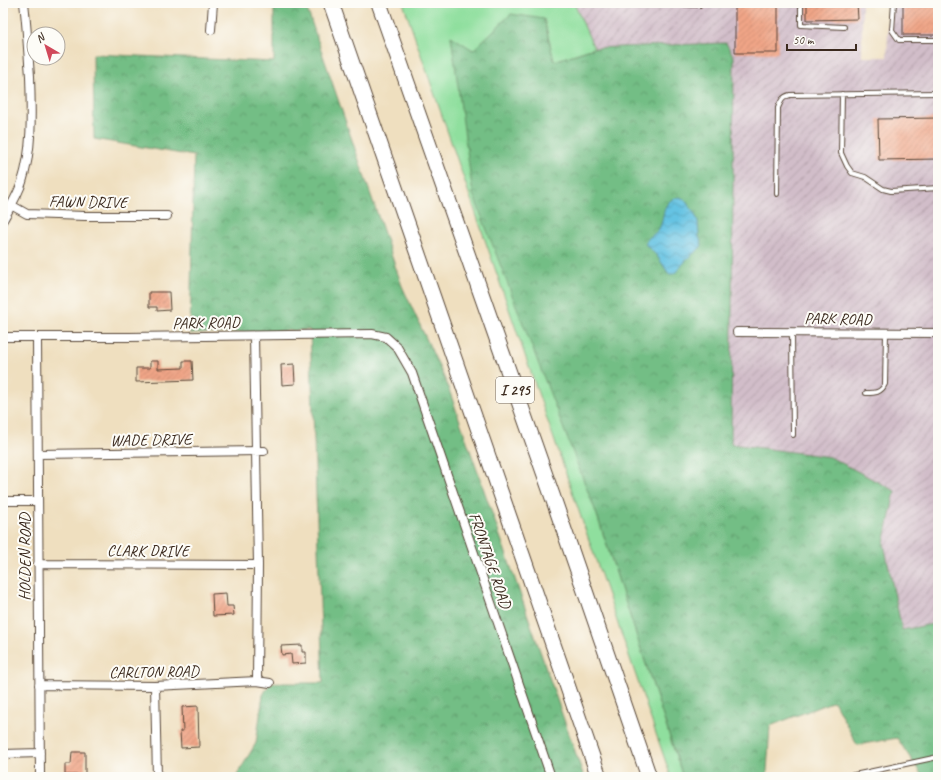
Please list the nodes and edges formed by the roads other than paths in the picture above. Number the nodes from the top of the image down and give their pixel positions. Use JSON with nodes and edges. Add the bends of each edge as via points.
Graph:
{"nodes":[{"id":1,"x":24,"y":3,"type":"edge"},
{"id":2,"x":213,"y":3,"type":"edge"},
{"id":3,"x":331,"y":3,"type":"edge"},
{"id":4,"x":379,"y":3,"type":"edge"},
{"id":5,"x":652,"y":3,"type":"edge"},
{"id":6,"x":699,"y":3,"type":"edge"},
{"id":7,"x":801,"y":3,"type":"edge"},
{"id":8,"x":894,"y":3,"type":"edge"},
{"id":9,"x":844,"y":27,"type":"dead end"},
{"id":10,"x":210,"y":30,"type":"dead end"},
{"id":11,"x":938,"y":40,"type":"edge"},
{"id":12,"x":938,"y":93,"type":"edge"},
{"id":13,"x":842,"y":94,"type":"junction"},
{"id":14,"x":938,"y":188,"type":"edge"},
{"id":15,"x":777,"y":194,"type":"dead end"},
{"id":16,"x":12,"y":205,"type":"junction"},
{"id":17,"x":166,"y":216,"type":"dead end"},
{"id":18,"x":3,"y":220,"type":"edge"},
{"id":19,"x":792,"y":331,"type":"junction"},
{"id":20,"x":737,"y":332,"type":"dead end"},
{"id":21,"x":886,"y":333,"type":"junction"},
{"id":22,"x":938,"y":333,"type":"edge"},
{"id":23,"x":254,"y":336,"type":"junction"},
{"id":24,"x":3,"y":337,"type":"edge"},
{"id":25,"x":37,"y":337,"type":"junction"},
{"id":26,"x":402,"y":354,"type":"joint"},
{"id":27,"x":866,"y":393,"type":"dead end"},
{"id":28,"x":793,"y":435,"type":"dead end"},
{"id":29,"x":256,"y":451,"type":"junction"},
{"id":30,"x":264,"y":451,"type":"dead end"},
{"id":31,"x":38,"y":454,"type":"junction"},
{"id":32,"x":3,"y":501,"type":"edge"},
{"id":33,"x":38,"y":501,"type":"junction"},
{"id":34,"x":38,"y":564,"type":"junction"},
{"id":35,"x":258,"y":565,"type":"junction"},
{"id":36,"x":257,"y":681,"type":"junction"},
{"id":37,"x":270,"y":683,"type":"dead end"},
{"id":38,"x":39,"y":685,"type":"junction"},
{"id":39,"x":155,"y":686,"type":"junction"},
{"id":40,"x":40,"y":753,"type":"junction"},
{"id":41,"x":3,"y":754,"type":"edge"},
{"id":42,"x":938,"y":757,"type":"edge"},
{"id":43,"x":40,"y":777,"type":"edge"},
{"id":44,"x":157,"y":777,"type":"edge"},
{"id":45,"x":551,"y":777,"type":"edge"},
{"id":46,"x":598,"y":777,"type":"edge"},
{"id":47,"x":649,"y":777,"type":"edge"},
{"id":48,"x":845,"y":777,"type":"edge"}],
"edges":[{"from":1,"to":16,"type":"street","via":[[28,41],[30,144],[22,181]]},
{"from":2,"to":10,"type":"street"},
{"from":3,"to":46,"type":"highway"},
{"from":4,"to":47,"type":"highway","number":"I 295"},
{"from":5,"to":6,"type":"lane"},
{"from":7,"to":9,"type":"lane","via":[[801,25]]},
{"from":8,"to":11,"type":"lane","via":[[892,30],[899,40]]},
{"from":12,"to":13,"type":"lane"},
{"from":13,"to":14,"type":"lane","via":[[841,153],[852,173],[891,191]]},
{"from":13,"to":15,"type":"lane","via":[[790,95],[782,100],[778,108]]},
{"from":16,"to":17,"type":"street","name":"FAWN DRIVE","via":[[27,214]]},
{"from":16,"to":18,"type":"street"},
{"from":19,"to":20,"type":"street","name":"PARK ROAD"},
{"from":19,"to":21,"type":"street","name":"PARK ROAD"},
{"from":19,"to":28,"type":"lane"},
{"from":21,"to":22,"type":"street","name":"PARK ROAD"},
{"from":21,"to":27,"type":"lane","via":[[885,384],[878,392]]},
{"from":23,"to":25,"type":"street","name":"PARK ROAD"},
{"from":23,"to":26,"type":"street","name":"PARK ROAD","via":[[372,334],[386,337]]},
{"from":23,"to":29,"type":"street"},
{"from":24,"to":25,"type":"street","name":"PARK ROAD"},
{"from":25,"to":31,"type":"street","name":"HOLDEN ROAD"},
{"from":26,"to":45,"type":"street","name":"FRONTAGE ROAD","via":[[412,373]]},
{"from":29,"to":30,"type":"street","name":"WADE DRIVE"},
{"from":29,"to":31,"type":"street","name":"WADE DRIVE"},
{"from":29,"to":35,"type":"street"},
{"from":31,"to":33,"type":"street","name":"HOLDEN ROAD"},
{"from":32,"to":33,"type":"street"},
{"from":33,"to":34,"type":"street","name":"HOLDEN ROAD"},
{"from":34,"to":35,"type":"street","name":"CLARK DRIVE"},
{"from":34,"to":38,"type":"street","name":"HOLDEN ROAD"},
{"from":35,"to":36,"type":"street"},
{"from":36,"to":37,"type":"street","name":"CARLTON ROAD"},
{"from":36,"to":39,"type":"street","name":"CARLTON ROAD"},
{"from":38,"to":39,"type":"street","name":"CARLTON ROAD"},
{"from":38,"to":40,"type":"street","name":"HOLDEN ROAD"},
{"from":39,"to":44,"type":"street"},
{"from":40,"to":41,"type":"street"},
{"from":40,"to":43,"type":"street","name":"HOLDEN ROAD"},
{"from":42,"to":48,"type":"lane"}]}
